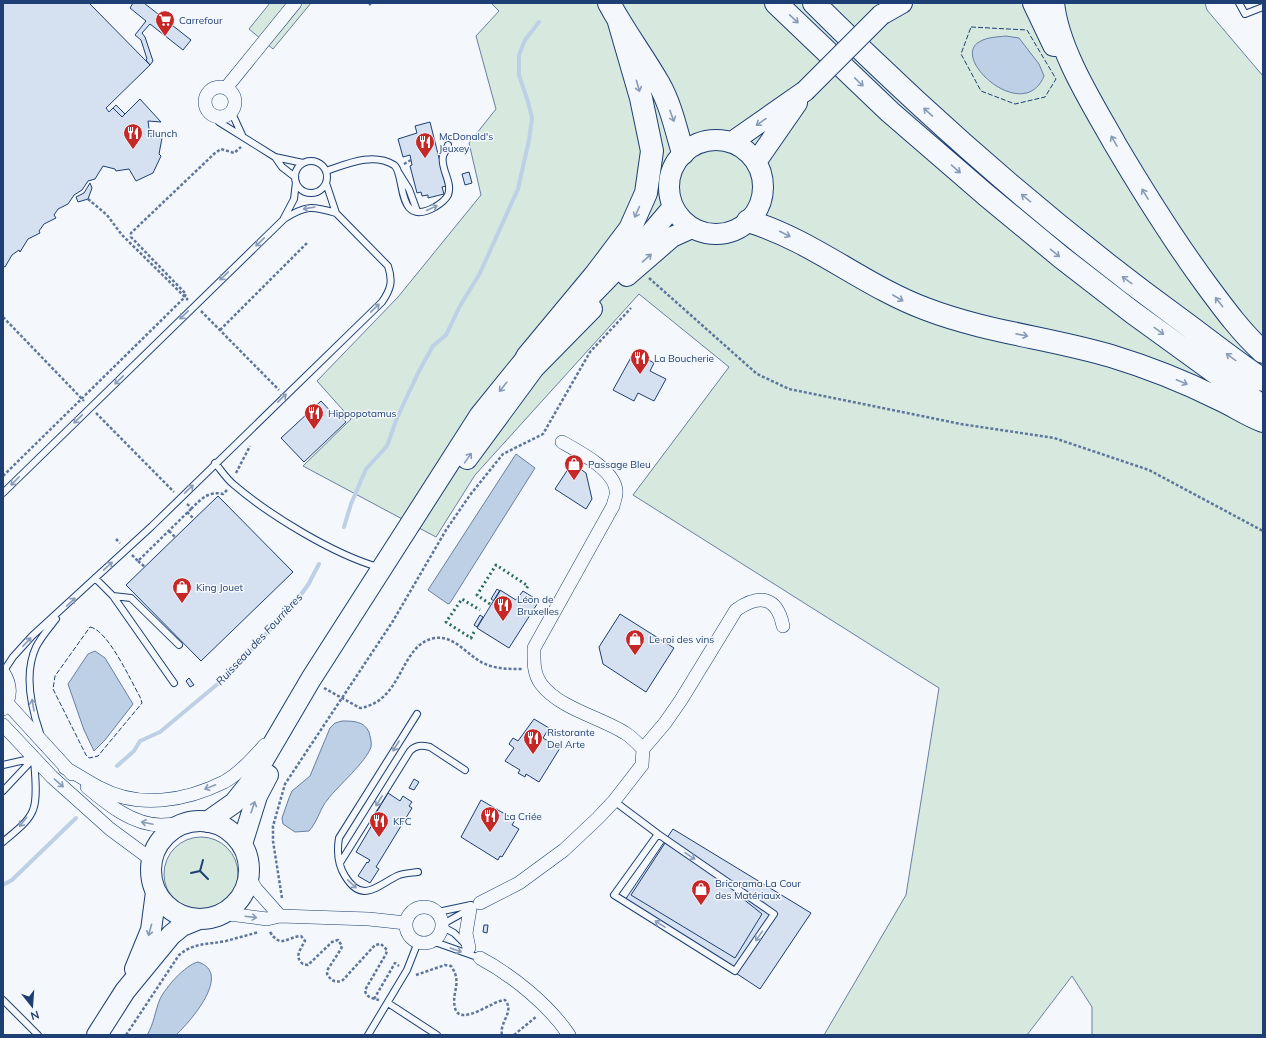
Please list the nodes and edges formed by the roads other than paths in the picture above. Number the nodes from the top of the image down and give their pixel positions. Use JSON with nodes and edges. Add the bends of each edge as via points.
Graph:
{"nodes":[{"id":1,"x":295,"y":3,"type":"edge"},
{"id":2,"x":776,"y":3,"type":"edge"},
{"id":3,"x":814,"y":3,"type":"edge"},
{"id":4,"x":902,"y":3,"type":"edge"},
{"id":5,"x":1034,"y":3,"type":"edge"},
{"id":6,"x":1053,"y":3,"type":"edge"},
{"id":7,"x":1239,"y":3,"type":"edge"},
{"id":8,"x":1263,"y":7,"type":"edge"},
{"id":9,"x":886,"y":9,"type":"edge"},
{"id":10,"x":614,"y":12,"type":"edge"},
{"id":11,"x":226,"y":88,"type":"junction"},
{"id":12,"x":805,"y":91,"type":"junction"},
{"id":13,"x":1084,"y":91,"type":"junction"},
{"id":14,"x":231,"y":111,"type":"junction"},
{"id":15,"x":216,"y":116,"type":"junction"},
{"id":16,"x":245,"y":137,"type":"junction"},
{"id":17,"x":732,"y":142,"type":"junction"},
{"id":18,"x":448,"y":145,"type":"dead end"},
{"id":19,"x":683,"y":153,"type":"junction"},
{"id":20,"x":275,"y":157,"type":"junction"},
{"id":21,"x":756,"y":162,"type":"junction"},
{"id":22,"x":303,"y":163,"type":"junction"},
{"id":23,"x":326,"y":171,"type":"junction"},
{"id":24,"x":295,"y":180,"type":"junction"},
{"id":25,"x":326,"y":183,"type":"junction"},
{"id":26,"x":673,"y":207,"type":"junction"},
{"id":27,"x":336,"y":213,"type":"junction"},
{"id":28,"x":284,"y":219,"type":"junction"},
{"id":29,"x":748,"y":221,"type":"junction"},
{"id":30,"x":692,"y":228,"type":"junction"},
{"id":31,"x":1263,"y":352,"type":"edge"},
{"id":32,"x":527,"y":357,"type":"junction"},
{"id":33,"x":1263,"y":380,"type":"edge"},
{"id":34,"x":1263,"y":407,"type":"edge"},
{"id":35,"x":1263,"y":422,"type":"edge"},
{"id":36,"x":562,"y":442,"type":"dead end"},
{"id":37,"x":215,"y":463,"type":"junction"},
{"id":38,"x":3,"y":493,"type":"edge"},
{"id":39,"x":382,"y":568,"type":"junction"},
{"id":40,"x":95,"y":578,"type":"junction"},
{"id":41,"x":113,"y":596,"type":"junction"},
{"id":42,"x":61,"y":611,"type":"junction"},
{"id":43,"x":783,"y":626,"type":"dead end"},
{"id":44,"x":179,"y":645,"type":"dead end"},
{"id":45,"x":3,"y":672,"type":"edge"},
{"id":46,"x":316,"y":683,"type":"junction"},
{"id":47,"x":174,"y":684,"type":"dead end"},
{"id":48,"x":5,"y":706,"type":"edge"},
{"id":49,"x":417,"y":714,"type":"dead end"},
{"id":50,"x":3,"y":725,"type":"edge"},
{"id":51,"x":43,"y":743,"type":"junction"},
{"id":52,"x":643,"y":750,"type":"junction"},
{"id":53,"x":34,"y":758,"type":"junction"},
{"id":54,"x":3,"y":765,"type":"edge"},
{"id":55,"x":66,"y":768,"type":"junction"},
{"id":56,"x":466,"y":770,"type":"dead end"},
{"id":57,"x":3,"y":791,"type":"edge"},
{"id":58,"x":614,"y":801,"type":"junction"},
{"id":59,"x":207,"y":822,"type":"junction"},
{"id":60,"x":186,"y":823,"type":"junction"},
{"id":61,"x":658,"y":834,"type":"junction"},
{"id":62,"x":3,"y":842,"type":"edge"},
{"id":63,"x":242,"y":844,"type":"junction"},
{"id":64,"x":152,"y":860,"type":"junction"},
{"id":65,"x":340,"y":863,"type":"junction"},
{"id":66,"x":418,"y":872,"type":"dead end"},
{"id":67,"x":248,"y":876,"type":"junction"},
{"id":68,"x":156,"y":892,"type":"junction"},
{"id":69,"x":475,"y":906,"type":"junction"},
{"id":70,"x":438,"y":912,"type":"junction"},
{"id":71,"x":221,"y":913,"type":"junction"},
{"id":72,"x":280,"y":916,"type":"junction"},
{"id":73,"x":199,"y":919,"type":"junction"},
{"id":74,"x":406,"y":922,"type":"junction"},
{"id":75,"x":443,"y":925,"type":"junction"},
{"id":76,"x":432,"y":941,"type":"junction"},
{"id":77,"x":418,"y":942,"type":"junction"},
{"id":78,"x":469,"y":948,"type":"junction"},
{"id":79,"x":480,"y":958,"type":"junction"},
{"id":80,"x":125,"y":990,"type":"junction"},
{"id":81,"x":3,"y":1000,"type":"edge"},
{"id":82,"x":388,"y":1003,"type":"junction"},
{"id":83,"x":38,"y":1035,"type":"edge"},
{"id":84,"x":97,"y":1035,"type":"edge"},
{"id":85,"x":368,"y":1035,"type":"edge"},
{"id":86,"x":437,"y":1035,"type":"edge"},
{"id":87,"x":570,"y":1035,"type":"edge"}],
"edges":[{"from":1,"to":11,"type":"street"},
{"from":2,"to":34,"type":"highway","one_way":true,"via":[[890,112],[986,195],[1126,308]]},
{"from":33,"to":3,"type":"highway","one_way":true,"via":[[1122,277],[992,172],[873,62]]},
{"from":4,"to":9,"type":"main road"},
{"from":5,"to":13,"type":"highway","via":[[1062,62]]},
{"from":6,"to":13,"type":"highway","via":[[1063,41]]},
{"from":7,"to":8,"type":"lane","via":[[1245,14]]},
{"from":9,"to":12,"type":"main road","bridge":true},
{"from":10,"to":19,"type":"highway","one_way":true,"via":[[659,85]]},
{"from":10,"to":32,"type":"highway","one_way":true,"via":[[641,98],[652,151],[646,193],[630,229]]},
{"from":11,"to":14,"type":"street","via":[[234,100]]},
{"from":11,"to":15,"type":"street","via":[[216,87],[206,97],[207,109]]},
{"from":12,"to":17,"type":"main road","one_way":true},
{"from":12,"to":21,"type":"main road"},
{"from":31,"to":13,"type":"highway","one_way":true,"via":[[1219,303],[1178,247]]},
{"from":14,"to":15,"type":"street"},
{"from":14,"to":16,"type":"lane"},
{"from":15,"to":16,"type":"lane","via":[[219,122]]},
{"from":16,"to":20,"type":"lane"},
{"from":17,"to":19,"type":"main road","via":[[714,140],[698,144]]},
{"from":17,"to":21,"type":"main road"},
{"from":23,"to":18,"type":"lane","one_way":true,"via":[[356,161],[369,160],[395,166],[404,200],[412,209],[426,211],[446,199],[448,194],[449,187],[442,157]]},
{"from":19,"to":26,"type":"main road","via":[[674,164],[670,178],[669,193]]},
{"from":20,"to":22,"type":"lane"},
{"from":20,"to":24,"type":"lane"},
{"from":21,"to":29,"type":"main road","via":[[763,186],[756,211]]},
{"from":22,"to":23,"type":"lane","via":[[317,162]]},
{"from":22,"to":24,"type":"lane","via":[[297,169]]},
{"from":23,"to":25,"type":"lane"},
{"from":24,"to":25,"type":"lane","via":[[302,190],[311,193],[320,190]]},
{"from":24,"to":28,"type":"lane","via":[[294,198]]},
{"from":25,"to":27,"type":"lane"},
{"from":26,"to":30,"type":"main road"},
{"from":26,"to":32,"type":"main road","via":[[583,305]]},
{"from":27,"to":28,"type":"lane","one_way":true,"via":[[316,207],[298,210]]},
{"from":37,"to":27,"type":"lane","one_way":true,"via":[[382,302],[391,289],[392,277],[388,266]]},
{"from":28,"to":38,"type":"lane","one_way":true},
{"from":29,"to":30,"type":"main road","via":[[734,230],[718,234]]},
{"from":29,"to":35,"type":"highway","one_way":true,"via":[[773,228],[904,301],[982,328],[1072,346],[1138,365],[1182,381]]},
{"from":46,"to":30,"type":"main road","one_way":true,"via":[[488,429],[534,368],[636,267],[672,237]]},
{"from":32,"to":39,"type":"main road","one_way":true,"via":[[480,415]]},
{"from":36,"to":52,"type":"street","via":[[608,473],[615,483],[616,492],[613,506],[534,648],[534,669],[541,684],[554,696],[580,712],[626,733]]},
{"from":37,"to":39,"type":"lane","via":[[231,483],[262,507],[358,561]]},
{"from":40,"to":37,"type":"lane","one_way":true},
{"from":39,"to":46,"type":"main road"},
{"from":40,"to":41,"type":"lane"},
{"from":42,"to":40,"type":"lane","one_way":true},
{"from":41,"to":44,"type":"lane","via":[[132,598]]},
{"from":41,"to":47,"type":"lane"},
{"from":45,"to":42,"type":"lane","one_way":true,"via":[[13,657]]},
{"from":51,"to":42,"type":"lane","one_way":true,"via":[[35,718],[30,688],[30,666],[36,647]]},
{"from":43,"to":52,"type":"street","via":[[774,604],[763,600],[748,602],[736,610],[681,700]]},
{"from":45,"to":48,"type":"street","via":[[10,687]]},
{"from":46,"to":55,"type":"street","one_way":true,"via":[[269,742],[245,766],[225,781],[193,794],[164,801],[137,800],[100,788]]},
{"from":46,"to":59,"type":"main road","via":[[250,783],[234,803]]},
{"from":63,"to":46,"type":"main road","one_way":true,"via":[[257,796]]},
{"from":48,"to":51,"type":"street"},
{"from":49,"to":65,"type":"lane","one_way":true,"via":[[339,838]]},
{"from":50,"to":53,"type":"street"},
{"from":51,"to":55,"type":"street"},
{"from":52,"to":58,"type":"street","via":[[642,765]]},
{"from":53,"to":54,"type":"lane"},
{"from":53,"to":57,"type":"lane"},
{"from":53,"to":62,"type":"lane","one_way":true,"via":[[33,810],[20,827]]},
{"from":53,"to":64,"type":"street","one_way":true,"via":[[110,829]]},
{"from":60,"to":55,"type":"street","one_way":true,"via":[[160,825],[142,822],[107,804]]},
{"from":56,"to":65,"type":"lane","one_way":true,"via":[[430,747],[415,746]]},
{"from":58,"to":61,"type":"lane"},
{"from":58,"to":69,"type":"street","via":[[564,850],[519,883]]},
{"from":59,"to":60,"type":"main road"},
{"from":59,"to":63,"type":"main road","via":[[220,825]]},
{"from":60,"to":64,"type":"main road","via":[[170,831],[158,844]]},
{"from":61,"to":61,"type":"lane","one_way":true,"via":[[774,914],[735,971],[614,896]]},
{"from":63,"to":67,"type":"main road","via":[[249,867]]},
{"from":64,"to":68,"type":"main road","via":[[151,877]]},
{"from":65,"to":66,"type":"lane","one_way":true,"via":[[350,883],[359,890],[366,891],[374,890],[397,876]]},
{"from":67,"to":71,"type":"main road","via":[[242,896],[231,908]]},
{"from":67,"to":72,"type":"street"},
{"from":68,"to":73,"type":"main road","via":[[166,905],[182,916]]},
{"from":68,"to":80,"type":"main road","one_way":true,"via":[[151,930]]},
{"from":69,"to":70,"type":"lane"},
{"from":69,"to":75,"type":"lane"},
{"from":69,"to":78,"type":"street","via":[[466,933]]},
{"from":70,"to":74,"type":"street","via":[[433,908],[421,906],[408,915]]},
{"from":70,"to":75,"type":"street"},
{"from":71,"to":72,"type":"street","one_way":true,"via":[[267,919]]},
{"from":71,"to":73,"type":"main road","via":[[211,918]]},
{"from":72,"to":74,"type":"street"},
{"from":73,"to":80,"type":"main road","via":[[182,926],[171,935]]},
{"from":74,"to":77,"type":"street","via":[[411,938]]},
{"from":75,"to":76,"type":"street","via":[[441,933]]},
{"from":75,"to":78,"type":"lane"},
{"from":76,"to":77,"type":"street"},
{"from":76,"to":79,"type":"lane","one_way":true},
{"from":77,"to":82,"type":"lane","via":[[407,970]]},
{"from":78,"to":79,"type":"lane"},
{"from":79,"to":87,"type":"street","via":[[498,968],[546,1008]]},
{"from":80,"to":84,"type":"main road"},
{"from":81,"to":83,"type":"lane"},
{"from":82,"to":85,"type":"lane"},
{"from":82,"to":86,"type":"lane"}]}
